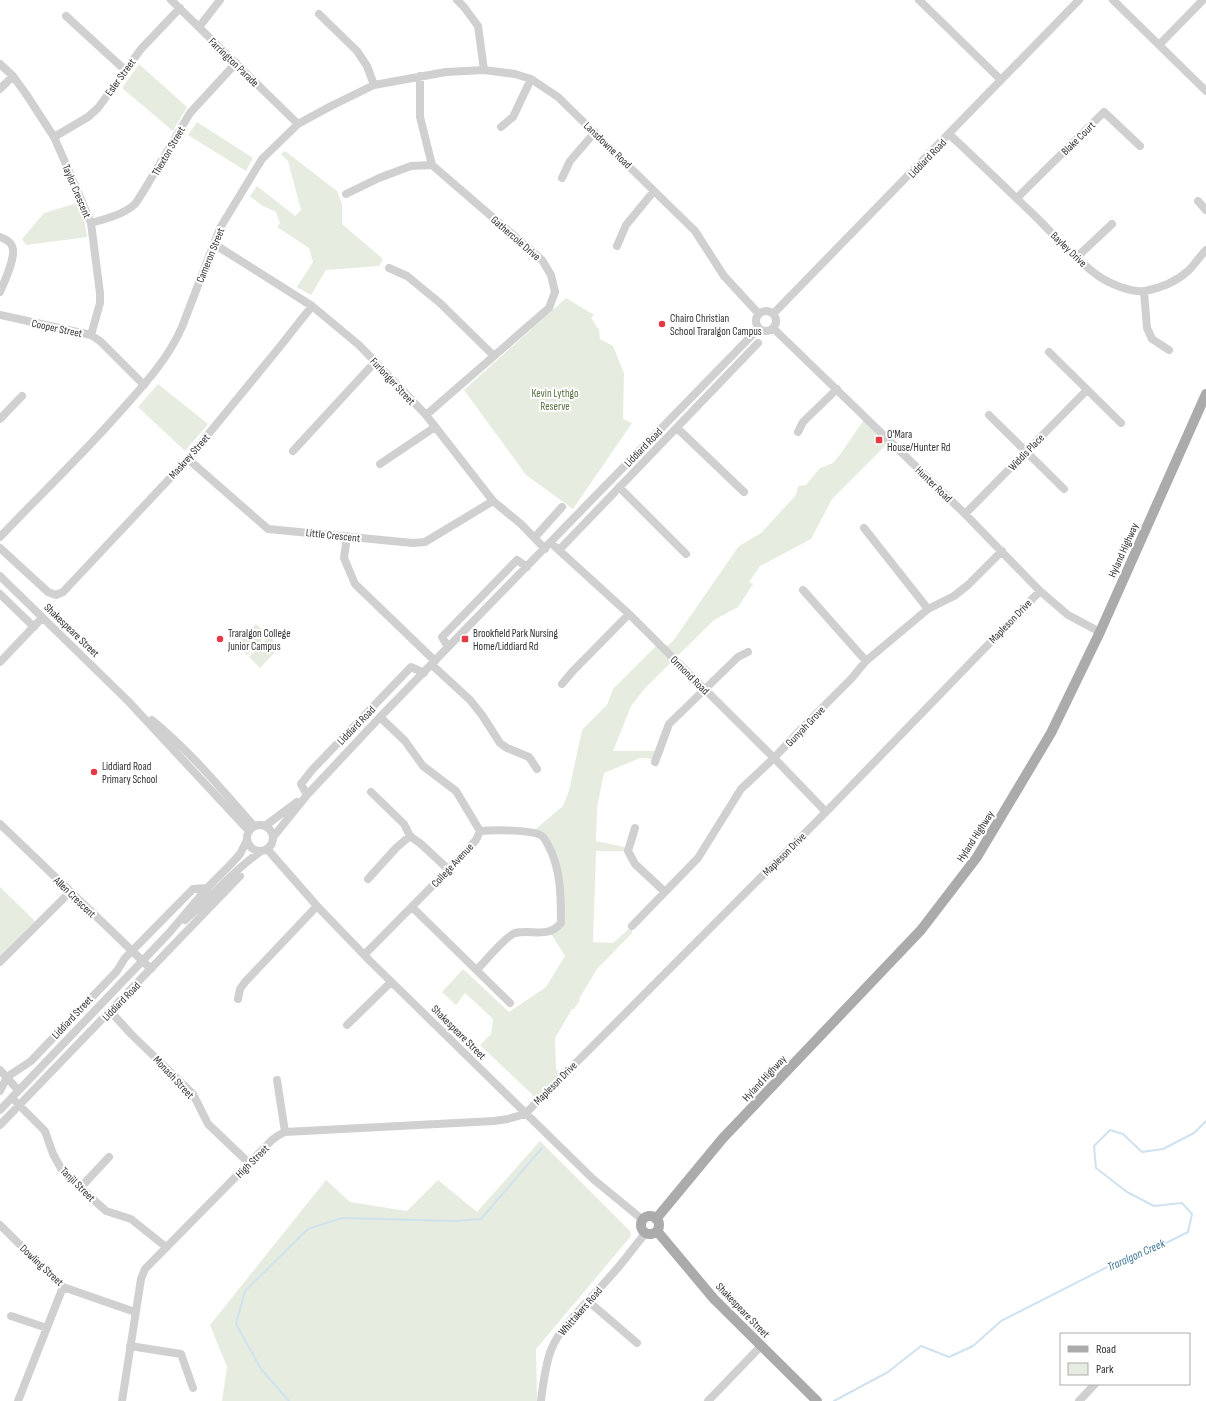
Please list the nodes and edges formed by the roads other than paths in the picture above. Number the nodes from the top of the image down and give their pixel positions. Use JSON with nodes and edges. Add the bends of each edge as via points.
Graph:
{"nodes":[{"id":1,"x":171,"y":0,"type":"edge"},
{"id":2,"x":220,"y":0,"type":"edge"},
{"id":3,"x":457,"y":0,"type":"edge"},
{"id":4,"x":919,"y":0,"type":"edge"},
{"id":5,"x":1079,"y":0,"type":"edge"},
{"id":6,"x":1113,"y":0,"type":"edge"},
{"id":7,"x":1203,"y":0,"type":"edge"},
{"id":8,"x":180,"y":8,"type":"junction"},
{"id":9,"x":319,"y":14,"type":"dead end"},
{"id":10,"x":66,"y":16,"type":"dead end"},
{"id":11,"x":198,"y":27,"type":"junction"},
{"id":12,"x":1159,"y":45,"type":"junction"},
{"id":13,"x":236,"y":63,"type":"junction"},
{"id":14,"x":0,"y":64,"type":"edge"},
{"id":15,"x":125,"y":70,"type":"junction"},
{"id":16,"x":484,"y":70,"type":"junction"},
{"id":17,"x":13,"y":76,"type":"junction"},
{"id":18,"x":420,"y":76,"type":"junction"},
{"id":19,"x":531,"y":79,"type":"junction"},
{"id":20,"x":1001,"y":80,"type":"junction"},
{"id":21,"x":374,"y":85,"type":"junction"},
{"id":22,"x":0,"y":89,"type":"edge"},
{"id":23,"x":1206,"y":91,"type":"edge"},
{"id":24,"x":298,"y":124,"type":"junction"},
{"id":25,"x":501,"y":127,"type":"dead end"},
{"id":26,"x":595,"y":132,"type":"junction"},
{"id":27,"x":949,"y":134,"type":"junction"},
{"id":28,"x":54,"y":138,"type":"junction"},
{"id":29,"x":1140,"y":146,"type":"dead end"},
{"id":30,"x":432,"y":165,"type":"junction"},
{"id":31,"x":562,"y":178,"type":"dead end"},
{"id":32,"x":654,"y":191,"type":"junction"},
{"id":33,"x":346,"y":194,"type":"dead end"},
{"id":34,"x":1017,"y":198,"type":"junction"},
{"id":35,"x":1198,"y":201,"type":"dead end"},
{"id":36,"x":1206,"y":210,"type":"edge"},
{"id":37,"x":91,"y":223,"type":"junction"},
{"id":38,"x":1112,"y":224,"type":"dead end"},
{"id":39,"x":0,"y":237,"type":"edge"},
{"id":40,"x":214,"y":244,"type":"junction"},
{"id":41,"x":617,"y":246,"type":"dead end"},
{"id":42,"x":1206,"y":250,"type":"edge"},
{"id":43,"x":1076,"y":257,"type":"junction"},
{"id":44,"x":390,"y":268,"type":"dead end"},
{"id":45,"x":1144,"y":291,"type":"junction"},
{"id":46,"x":0,"y":292,"type":"edge"},
{"id":47,"x":312,"y":306,"type":"junction"},
{"id":48,"x":759,"y":314,"type":"junction"},
{"id":49,"x":773,"y":314,"type":"junction"},
{"id":50,"x":0,"y":315,"type":"edge"},
{"id":51,"x":759,"y":328,"type":"junction"},
{"id":52,"x":773,"y":328,"type":"junction"},
{"id":53,"x":91,"y":336,"type":"junction"},
{"id":54,"x":758,"y":343,"type":"dead end"},
{"id":55,"x":1169,"y":350,"type":"dead end"},
{"id":56,"x":1049,"y":352,"type":"dead end"},
{"id":57,"x":494,"y":356,"type":"junction"},
{"id":58,"x":376,"y":362,"type":"junction"},
{"id":59,"x":144,"y":385,"type":"junction"},
{"id":60,"x":837,"y":389,"type":"junction"},
{"id":61,"x":1087,"y":390,"type":"junction"},
{"id":62,"x":1206,"y":394,"type":"edge"},
{"id":63,"x":22,"y":396,"type":"dead end"},
{"id":64,"x":426,"y":415,"type":"junction"},
{"id":65,"x":989,"y":415,"type":"dead end"},
{"id":66,"x":0,"y":418,"type":"edge"},
{"id":67,"x":1121,"y":423,"type":"dead end"},
{"id":68,"x":435,"y":426,"type":"junction"},
{"id":69,"x":677,"y":428,"type":"junction"},
{"id":70,"x":798,"y":432,"type":"dead end"},
{"id":71,"x":293,"y":451,"type":"dead end"},
{"id":72,"x":1027,"y":451,"type":"junction"},
{"id":73,"x":188,"y":459,"type":"junction"},
{"id":74,"x":380,"y":464,"type":"dead end"},
{"id":75,"x":619,"y":487,"type":"junction"},
{"id":76,"x":1064,"y":489,"type":"dead end"},
{"id":77,"x":744,"y":492,"type":"dead end"},
{"id":78,"x":493,"y":501,"type":"junction"},
{"id":79,"x":562,"y":507,"type":"dead end"},
{"id":80,"x":965,"y":514,"type":"junction"},
{"id":81,"x":864,"y":528,"type":"dead end"},
{"id":82,"x":347,"y":536,"type":"junction"},
{"id":83,"x":0,"y":537,"type":"edge"},
{"id":84,"x":535,"y":537,"type":"junction"},
{"id":85,"x":551,"y":542,"type":"junction"},
{"id":86,"x":0,"y":548,"type":"edge"},
{"id":87,"x":545,"y":549,"type":"junction"},
{"id":88,"x":560,"y":549,"type":"junction"},
{"id":89,"x":1002,"y":551,"type":"junction"},
{"id":90,"x":686,"y":554,"type":"dead end"},
{"id":91,"x":527,"y":567,"type":"junction"},
{"id":92,"x":0,"y":576,"type":"edge"},
{"id":93,"x":803,"y":590,"type":"dead end"},
{"id":94,"x":1040,"y":591,"type":"junction"},
{"id":95,"x":0,"y":594,"type":"edge"},
{"id":96,"x":928,"y":610,"type":"junction"},
{"id":97,"x":629,"y":614,"type":"junction"},
{"id":98,"x":42,"y":618,"type":"junction"},
{"id":99,"x":34,"y":627,"type":"junction"},
{"id":100,"x":1100,"y":632,"type":"junction"},
{"id":101,"x":448,"y":647,"type":"junction"},
{"id":102,"x":748,"y":652,"type":"dead end"},
{"id":103,"x":866,"y":661,"type":"junction"},
{"id":104,"x":0,"y":662,"type":"edge"},
{"id":105,"x":434,"y":663,"type":"junction"},
{"id":106,"x":424,"y":674,"type":"junction"},
{"id":107,"x":562,"y":684,"type":"dead end"},
{"id":108,"x":704,"y":689,"type":"junction"},
{"id":109,"x":380,"y":717,"type":"junction"},
{"id":110,"x":774,"y":758,"type":"junction"},
{"id":111,"x":655,"y":762,"type":"dead end"},
{"id":112,"x":537,"y":769,"type":"dead end"},
{"id":113,"x":371,"y":792,"type":"dead end"},
{"id":114,"x":307,"y":795,"type":"junction"},
{"id":115,"x":826,"y":812,"type":"junction"},
{"id":116,"x":0,"y":824,"type":"edge"},
{"id":117,"x":265,"y":826,"type":"junction"},
{"id":118,"x":634,"y":828,"type":"dead end"},
{"id":119,"x":251,"y":829,"type":"junction"},
{"id":120,"x":480,"y":831,"type":"junction"},
{"id":121,"x":274,"y":836,"type":"junction"},
{"id":122,"x":410,"y":836,"type":"junction"},
{"id":123,"x":247,"y":840,"type":"junction"},
{"id":124,"x":264,"y":851,"type":"junction"},
{"id":125,"x":449,"y":870,"type":"junction"},
{"id":126,"x":240,"y":876,"type":"dead end"},
{"id":127,"x":368,"y":879,"type":"dead end"},
{"id":128,"x":207,"y":888,"type":"junction"},
{"id":129,"x":70,"y":892,"type":"junction"},
{"id":130,"x":664,"y":892,"type":"junction"},
{"id":131,"x":317,"y":906,"type":"junction"},
{"id":132,"x":412,"y":907,"type":"junction"},
{"id":133,"x":632,"y":926,"type":"dead end"},
{"id":134,"x":169,"y":933,"type":"junction"},
{"id":135,"x":132,"y":952,"type":"junction"},
{"id":136,"x":364,"y":955,"type":"junction"},
{"id":137,"x":142,"y":961,"type":"junction"},
{"id":138,"x":0,"y":962,"type":"edge"},
{"id":139,"x":151,"y":970,"type":"junction"},
{"id":140,"x":477,"y":970,"type":"junction"},
{"id":141,"x":391,"y":982,"type":"junction"},
{"id":142,"x":238,"y":999,"type":"dead end"},
{"id":143,"x":510,"y":1003,"type":"dead end"},
{"id":144,"x":110,"y":1012,"type":"junction"},
{"id":145,"x":348,"y":1025,"type":"dead end"},
{"id":146,"x":0,"y":1070,"type":"edge"},
{"id":147,"x":7,"y":1077,"type":"junction"},
{"id":148,"x":277,"y":1080,"type":"dead end"},
{"id":149,"x":18,"y":1090,"type":"junction"},
{"id":150,"x":0,"y":1091,"type":"edge"},
{"id":151,"x":12,"y":1097,"type":"junction"},
{"id":152,"x":19,"y":1105,"type":"junction"},
{"id":153,"x":0,"y":1110,"type":"edge"},
{"id":154,"x":525,"y":1114,"type":"junction"},
{"id":155,"x":0,"y":1125,"type":"edge"},
{"id":156,"x":285,"y":1132,"type":"junction"},
{"id":157,"x":109,"y":1157,"type":"dead end"},
{"id":158,"x":249,"y":1163,"type":"junction"},
{"id":159,"x":80,"y":1187,"type":"junction"},
{"id":160,"x":656,"y":1219,"type":"junction"},
{"id":161,"x":643,"y":1220,"type":"junction"},
{"id":162,"x":0,"y":1225,"type":"edge"},
{"id":163,"x":657,"y":1231,"type":"junction"},
{"id":164,"x":646,"y":1233,"type":"junction"},
{"id":165,"x":166,"y":1247,"type":"junction"},
{"id":166,"x":63,"y":1287,"type":"junction"},
{"id":167,"x":588,"y":1301,"type":"junction"},
{"id":168,"x":135,"y":1312,"type":"junction"},
{"id":169,"x":11,"y":1316,"type":"dead end"},
{"id":170,"x":47,"y":1328,"type":"junction"},
{"id":171,"x":637,"y":1343,"type":"dead end"},
{"id":172,"x":130,"y":1346,"type":"junction"},
{"id":173,"x":761,"y":1346,"type":"junction"},
{"id":174,"x":1094,"y":1385,"type":"edge"},
{"id":175,"x":193,"y":1388,"type":"dead end"},
{"id":176,"x":816,"y":1400,"type":"edge"},
{"id":177,"x":18,"y":1401,"type":"edge"},
{"id":178,"x":122,"y":1401,"type":"edge"},
{"id":179,"x":541,"y":1401,"type":"edge"},
{"id":180,"x":708,"y":1401,"type":"edge"},
{"id":181,"x":1079,"y":1401,"type":"edge"}],
"edges":[{"from":1,"to":8,"type":"street","name":"Farrington Parade"},
{"from":2,"to":11,"type":"street"},
{"from":3,"to":16,"type":"street","via":[[478,26]]},
{"from":4,"to":20,"type":"street"},
{"from":5,"to":20,"type":"street","name":"Liddiard Road"},
{"from":6,"to":12,"type":"street"},
{"from":7,"to":12,"type":"street"},
{"from":8,"to":11,"type":"street","name":"Farrington Parade"},
{"from":8,"to":15,"type":"street","name":"Esler Street"},
{"from":9,"to":21,"type":"street","via":[[357,51],[367,66]]},
{"from":10,"to":15,"type":"street"},
{"from":11,"to":13,"type":"street","name":"Farrington Parade"},
{"from":12,"to":23,"type":"street"},
{"from":13,"to":24,"type":"street","name":"Farrington Parade"},
{"from":13,"to":37,"type":"street","name":"Thexton Street","via":[[190,113],[134,204],[125,211]]},
{"from":14,"to":17,"type":"street","name":"Taylor Crescent"},
{"from":15,"to":28,"type":"street","name":"Esler Street","via":[[98,108]]},
{"from":16,"to":18,"type":"street","name":"Cameron Street"},
{"from":16,"to":19,"type":"street","name":"Lansdowne Road"},
{"from":17,"to":22,"type":"street"},
{"from":17,"to":28,"type":"street","name":"Taylor Crescent"},
{"from":18,"to":21,"type":"street","name":"Cameron Street"},
{"from":18,"to":30,"type":"street","via":[[420,117]]},
{"from":19,"to":25,"type":"street","via":[[513,117]]},
{"from":19,"to":26,"type":"street","name":"Lansdowne Road","via":[[558,97]]},
{"from":20,"to":27,"type":"street","name":"Liddiard Road"},
{"from":21,"to":24,"type":"street","name":"Cameron Street"},
{"from":24,"to":40,"type":"street","name":"Cameron Street","via":[[262,159],[220,228]]},
{"from":26,"to":31,"type":"street","via":[[570,161]]},
{"from":26,"to":32,"type":"street","name":"Lansdowne Road"},
{"from":27,"to":34,"type":"street","name":"Bayley Drive"},
{"from":27,"to":49,"type":"street","name":"Liddiard Road"},
{"from":28,"to":37,"type":"street","name":"Taylor Crescent"},
{"from":29,"to":34,"type":"street","name":"Blake Court","via":[[1104,112]]},
{"from":30,"to":33,"type":"street","via":[[411,166]]},
{"from":30,"to":57,"type":"street","name":"Gathercole Drive","via":[[530,248],[551,274],[555,292],[549,308]]},
{"from":32,"to":41,"type":"street","via":[[626,225]]},
{"from":32,"to":48,"type":"street","name":"Lansdowne Road","via":[[694,231],[724,276]]},
{"from":34,"to":43,"type":"street","name":"Bayley Drive"},
{"from":35,"to":36,"type":"street"},
{"from":37,"to":53,"type":"street","name":"Taylor Crescent","via":[[100,303]]},
{"from":38,"to":43,"type":"street"},
{"from":39,"to":46,"type":"street","via":[[8,240],[13,247],[14,255]]},
{"from":40,"to":47,"type":"street","name":"Furlonger Street"},
{"from":40,"to":59,"type":"street","name":"Cameron Street","via":[[175,343]]},
{"from":42,"to":45,"type":"street","name":"Bayley Drive","via":[[1188,271],[1175,280]]},
{"from":43,"to":45,"type":"street","name":"Bayley Drive","via":[[1110,284]]},
{"from":44,"to":57,"type":"street","via":[[406,276],[440,303]]},
{"from":45,"to":55,"type":"street","via":[[1149,334],[1152,339]]},
{"from":47,"to":58,"type":"street","name":"Furlonger Street","via":[[359,344]]},
{"from":47,"to":73,"type":"street","name":"Maskrey Street"},
{"from":48,"to":49,"type":"street"},
{"from":48,"to":51,"type":"street","via":[[756,323]]},
{"from":49,"to":52,"type":"street","via":[[776,320]]},
{"from":50,"to":53,"type":"street","name":"Cooper Street"},
{"from":51,"to":52,"type":"street","via":[[765,331]]},
{"from":51,"to":85,"type":"street","name":"Liddiard Road"},
{"from":52,"to":60,"type":"street","name":"Hunter Road"},
{"from":53,"to":59,"type":"street","name":"Cooper Street","via":[[100,341]]},
{"from":54,"to":69,"type":"street","name":"Liddiard Road"},
{"from":56,"to":61,"type":"street"},
{"from":57,"to":64,"type":"street","name":"Gathercole Drive"},
{"from":58,"to":64,"type":"street","name":"Furlonger Street"},
{"from":58,"to":71,"type":"street"},
{"from":59,"to":83,"type":"street","name":"Cameron Street","via":[[89,446]]},
{"from":60,"to":70,"type":"street","via":[[803,422]]},
{"from":60,"to":80,"type":"street","name":"Hunter Road"},
{"from":61,"to":67,"type":"street"},
{"from":61,"to":72,"type":"street","name":"Widdis Place"},
{"from":62,"to":100,"type":"main road","name":"Hyland Highway"},
{"from":63,"to":66,"type":"street"},
{"from":64,"to":68,"type":"street","name":"Furlonger Street"},
{"from":65,"to":72,"type":"street"},
{"from":68,"to":74,"type":"street"},
{"from":68,"to":78,"type":"street","name":"Furlonger Street"},
{"from":69,"to":75,"type":"street","name":"Liddiard Road"},
{"from":69,"to":77,"type":"street"},
{"from":72,"to":76,"type":"street"},
{"from":72,"to":80,"type":"street","name":"Widdis Place"},
{"from":73,"to":82,"type":"street","name":"Little Crescent","via":[[268,529]]},
{"from":73,"to":86,"type":"street","name":"Maskrey Street","via":[[63,592],[56,595],[48,592]]},
{"from":75,"to":88,"type":"street","name":"Liddiard Road"},
{"from":75,"to":90,"type":"street"},
{"from":78,"to":82,"type":"street","name":"Little Crescent","via":[[425,542]]},
{"from":78,"to":84,"type":"street","name":"Furlonger Street"},
{"from":79,"to":84,"type":"street"},
{"from":80,"to":89,"type":"street","name":"Hunter Road"},
{"from":81,"to":96,"type":"street"},
{"from":82,"to":105,"type":"street","via":[[344,558],[355,584]]},
{"from":84,"to":87,"type":"street","name":"Furlonger Street"},
{"from":85,"to":87,"type":"street","name":"Liddiard Road"},
{"from":85,"to":88,"type":"street","name":"Ormond Road"},
{"from":87,"to":91,"type":"street","name":"Liddiard Road"},
{"from":88,"to":97,"type":"street","name":"Ormond Road"},
{"from":89,"to":94,"type":"street","name":"Hunter Road"},
{"from":89,"to":96,"type":"street","name":"Gunyah Grove","via":[[968,585]]},
{"from":91,"to":101,"type":"street","name":"Liddiard Road"},
{"from":91,"to":101,"type":"street","via":[[517,560],[511,566],[442,637]]},
{"from":92,"to":98,"type":"street","name":"Shakespeare Street"},
{"from":93,"to":103,"type":"street"},
{"from":94,"to":100,"type":"street","name":"Hunter Road","via":[[1068,615]]},
{"from":94,"to":115,"type":"street","name":"Mapleson Drive"},
{"from":95,"to":99,"type":"street"},
{"from":96,"to":103,"type":"street","name":"Gunyah Grove"},
{"from":97,"to":107,"type":"street"},
{"from":97,"to":108,"type":"street","name":"Ormond Road"},
{"from":98,"to":99,"type":"street"},
{"from":98,"to":119,"type":"street","name":"Shakespeare Street","via":[[128,701],[182,748],[219,786]]},
{"from":99,"to":104,"type":"street"},
{"from":100,"to":160,"type":"main road","name":"Hyland Highway","via":[[1051,733],[977,857],[921,930],[723,1138]]},
{"from":101,"to":105,"type":"street","name":"Liddiard Road"},
{"from":102,"to":108,"type":"street","via":[[738,657]]},
{"from":103,"to":110,"type":"street","name":"Gunyah Grove"},
{"from":105,"to":106,"type":"street","name":"Liddiard Road"},
{"from":105,"to":112,"type":"street","via":[[470,700],[500,743],[529,756]]},
{"from":106,"to":109,"type":"street","name":"Liddiard Road"},
{"from":106,"to":114,"type":"street","name":"Liddiard Road","via":[[411,667],[312,770],[301,784]]},
{"from":108,"to":110,"type":"street","name":"Ormond Road"},
{"from":108,"to":111,"type":"street","via":[[669,724]]},
{"from":109,"to":114,"type":"street","name":"Liddiard Road"},
{"from":109,"to":120,"type":"street","name":"College Avenue","via":[[405,742],[423,766],[456,791]]},
{"from":110,"to":115,"type":"street","name":"Ormond Road"},
{"from":110,"to":130,"type":"street","name":"Gunyah Grove","via":[[741,789],[698,858]]},
{"from":113,"to":122,"type":"street","via":[[404,824]]},
{"from":114,"to":117,"type":"street","name":"Liddiard Road"},
{"from":114,"to":121,"type":"street","name":"Liddiard Road"},
{"from":115,"to":154,"type":"street","name":"Mapleson Drive"},
{"from":116,"to":129,"type":"street","name":"Allen Crescent"},
{"from":117,"to":119,"type":"street"},
{"from":117,"to":121,"type":"street"},
{"from":118,"to":130,"type":"street","via":[[628,851],[635,864]]},
{"from":119,"to":123,"type":"street"},
{"from":120,"to":125,"type":"street","name":"College Avenue","via":[[476,840]]},
{"from":120,"to":140,"type":"street","via":[[534,833],[543,837],[557,870],[561,923],[550,932],[514,934]]},
{"from":121,"to":124,"type":"street","via":[[272,845]]},
{"from":122,"to":125,"type":"street"},
{"from":122,"to":127,"type":"street"},
{"from":123,"to":124,"type":"street","via":[[251,848]]},
{"from":123,"to":128,"type":"street","name":"Liddiard Road","via":[[240,854]]},
{"from":124,"to":131,"type":"street","name":"Shakespeare Street"},
{"from":124,"to":134,"type":"street","name":"Liddiard Road","via":[[244,864],[200,908]]},
{"from":125,"to":132,"type":"street","name":"College Avenue"},
{"from":126,"to":139,"type":"street","name":"Liddiard Road"},
{"from":128,"to":134,"type":"street","name":"Liddiard Road"},
{"from":128,"to":135,"type":"street","name":"Liddiard Road","via":[[193,889]]},
{"from":129,"to":135,"type":"street","name":"Allen Crescent"},
{"from":129,"to":138,"type":"street"},
{"from":130,"to":133,"type":"street","name":"Gunyah Grove"},
{"from":131,"to":136,"type":"street","name":"Shakespeare Street"},
{"from":131,"to":142,"type":"street","via":[[245,982]]},
{"from":132,"to":136,"type":"street","name":"College Avenue"},
{"from":132,"to":140,"type":"street"},
{"from":134,"to":137,"type":"street","name":"Liddiard Road"},
{"from":135,"to":137,"type":"street","name":"Allen Crescent"},
{"from":135,"to":147,"type":"street","name":"Liddiard Street","via":[[31,1061]]},
{"from":136,"to":141,"type":"street","name":"Shakespeare Street"},
{"from":137,"to":139,"type":"street","name":"Allen Crescent"},
{"from":137,"to":149,"type":"street","name":"Liddiard Road"},
{"from":139,"to":144,"type":"street","name":"Liddiard Road"},
{"from":140,"to":143,"type":"street"},
{"from":141,"to":145,"type":"street"},
{"from":141,"to":154,"type":"street","name":"Shakespeare Street"},
{"from":144,"to":152,"type":"street","name":"Liddiard Road"},
{"from":144,"to":158,"type":"street","name":"Monash Street","via":[[193,1094],[208,1124]]},
{"from":146,"to":147,"type":"street"},
{"from":147,"to":149,"type":"street"},
{"from":147,"to":150,"type":"street"},
{"from":148,"to":156,"type":"street"},
{"from":149,"to":151,"type":"street","name":"Liddiard Road"},
{"from":151,"to":152,"type":"street","name":"Tanjil Street"},
{"from":151,"to":153,"type":"street","name":"Liddiard Road"},
{"from":152,"to":155,"type":"street","name":"Liddiard Road"},
{"from":152,"to":159,"type":"street","name":"Tanjil Street","via":[[45,1131],[57,1163]]},
{"from":154,"to":156,"type":"street","via":[[494,1121]]},
{"from":154,"to":161,"type":"street","name":"Shakespeare Street","via":[[592,1180]]},
{"from":156,"to":158,"type":"street","name":"High Street"},
{"from":157,"to":159,"type":"street"},
{"from":158,"to":165,"type":"street","name":"High Street"},
{"from":159,"to":165,"type":"street","name":"Tanjil Street","via":[[106,1211],[131,1219]]},
{"from":160,"to":161,"type":"main road","via":[[650,1216]]},
{"from":160,"to":163,"type":"main road","via":[[660,1225]]},
{"from":161,"to":164,"type":"main road","via":[[642,1229]]},
{"from":162,"to":166,"type":"street","name":"Dowling Street"},
{"from":163,"to":164,"type":"main road","via":[[652,1234]]},
{"from":163,"to":173,"type":"main road","name":"Shakespeare Street","via":[[714,1299]]},
{"from":164,"to":167,"type":"street","name":"Whittakers Road"},
{"from":165,"to":168,"type":"street","name":"High Street","via":[[145,1269]]},
{"from":166,"to":168,"type":"street","name":"Dowling Street"},
{"from":166,"to":170,"type":"street"},
{"from":167,"to":171,"type":"street"},
{"from":167,"to":179,"type":"street","name":"Whittakers Road","via":[[558,1335],[543,1379]]},
{"from":168,"to":172,"type":"street","name":"High Street"},
{"from":169,"to":170,"type":"street"},
{"from":170,"to":177,"type":"street"},
{"from":172,"to":175,"type":"street","via":[[181,1354]]},
{"from":172,"to":178,"type":"street","name":"High Street"},
{"from":173,"to":176,"type":"main road","name":"Shakespeare Street"},
{"from":173,"to":180,"type":"street"},
{"from":174,"to":181,"type":"street"}]}
